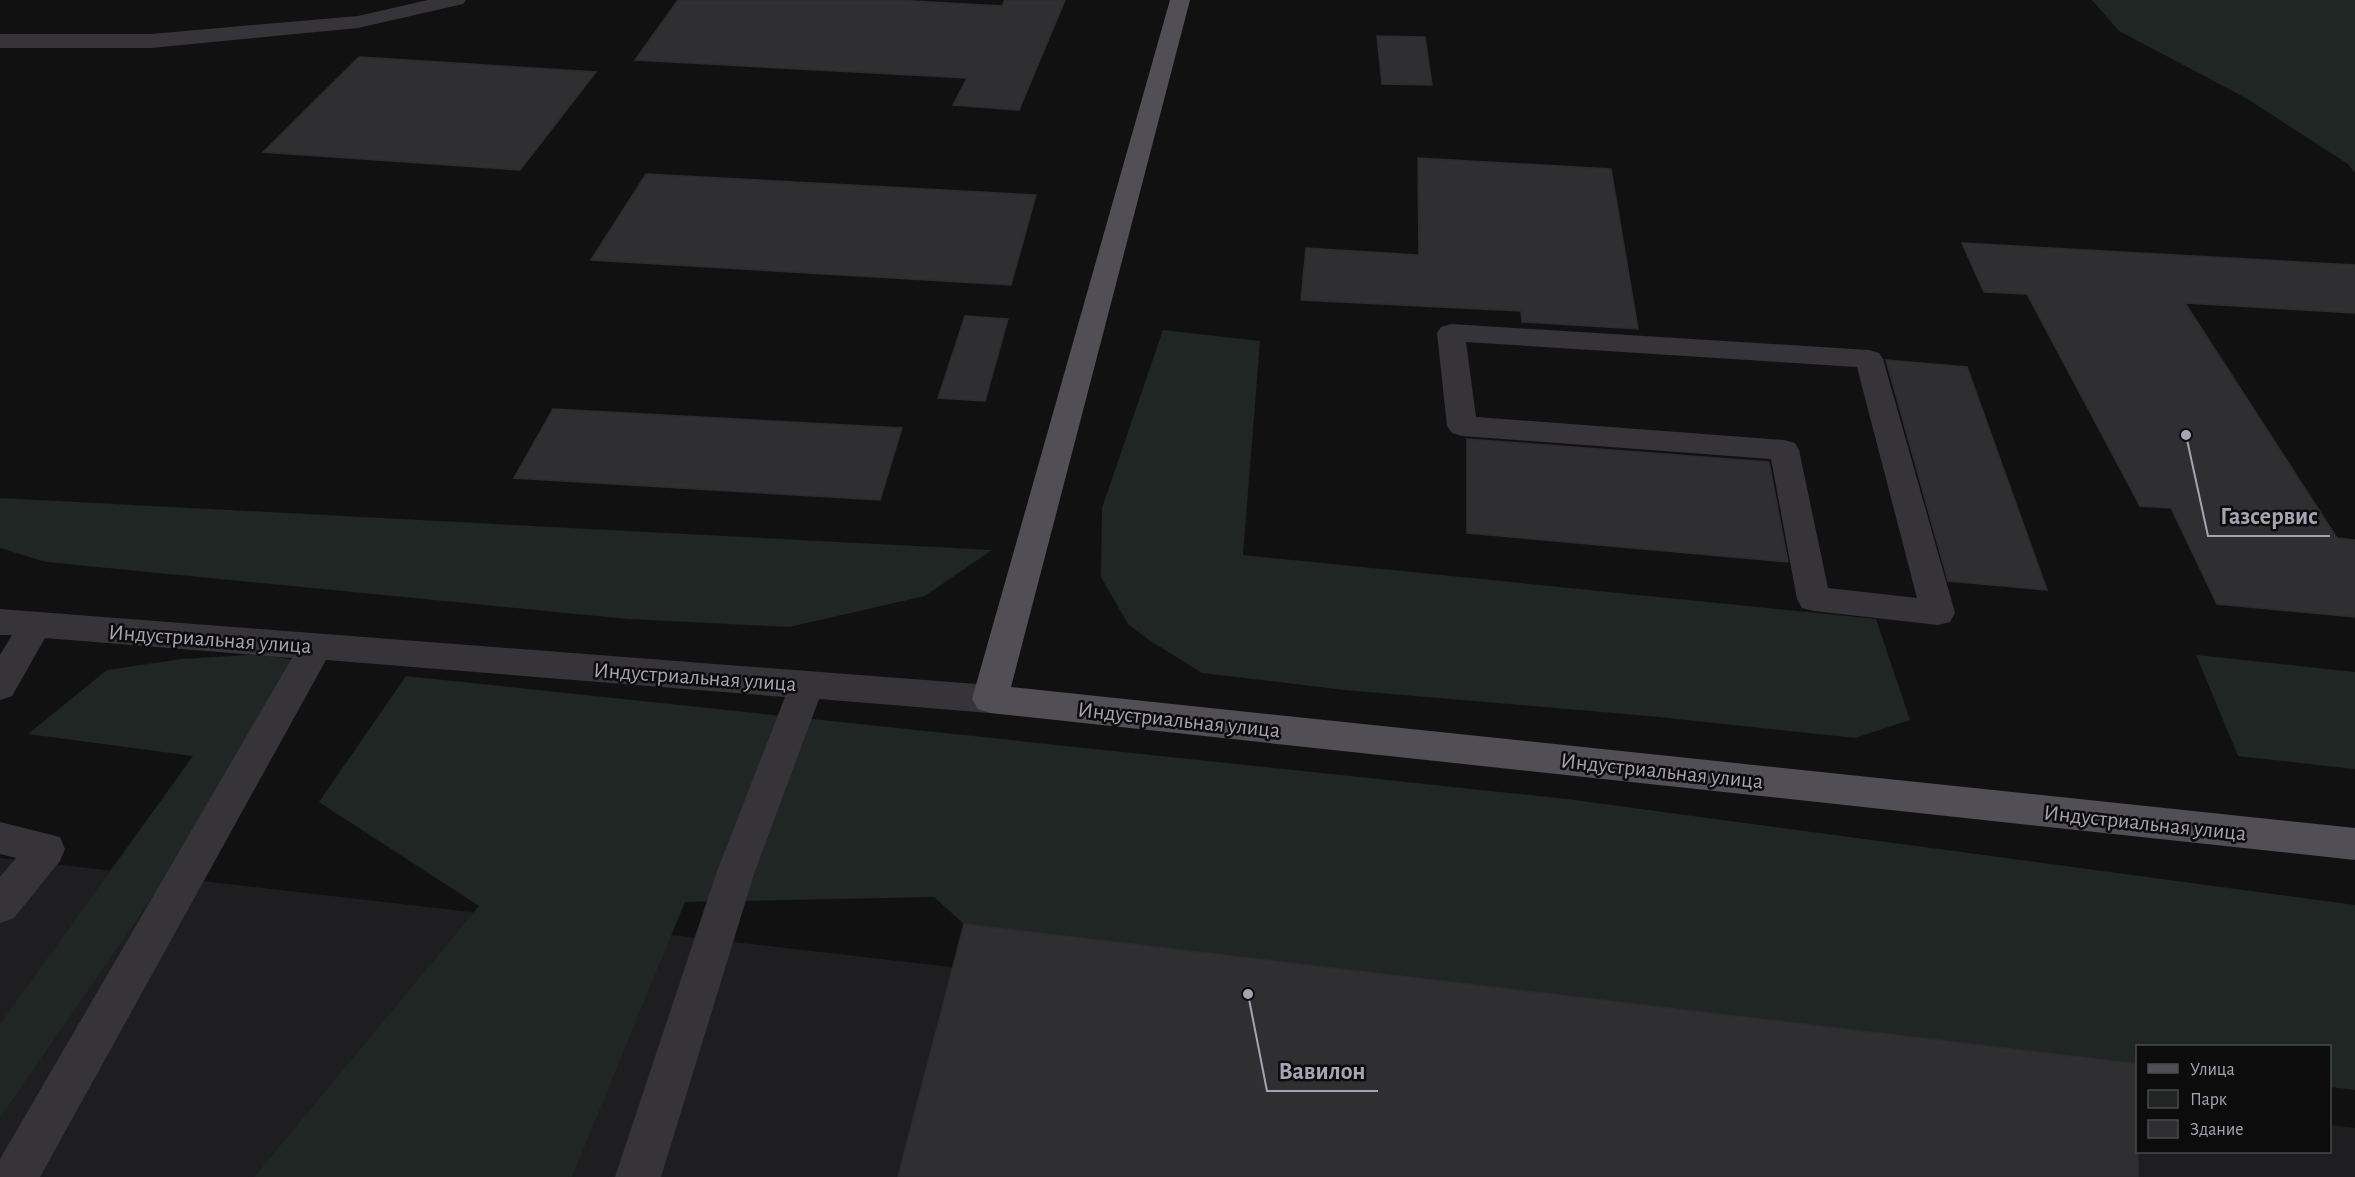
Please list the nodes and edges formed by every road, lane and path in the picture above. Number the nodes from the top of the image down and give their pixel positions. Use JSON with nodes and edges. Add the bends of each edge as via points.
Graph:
{"nodes":[{"id":1,"x":456,"y":0,"type":"edge"},
{"id":2,"x":1180,"y":0,"type":"edge"},
{"id":3,"x":0,"y":40,"type":"edge"},
{"id":4,"x":1462,"y":426,"type":"joint"},
{"id":5,"x":0,"y":622,"type":"edge"},
{"id":6,"x":35,"y":625,"type":"junction"},
{"id":7,"x":316,"y":646,"type":"junction"},
{"id":8,"x":807,"y":685,"type":"junction"},
{"id":9,"x":0,"y":687,"type":"edge"},
{"id":10,"x":990,"y":699,"type":"junction"},
{"id":11,"x":0,"y":838,"type":"edge"},
{"id":12,"x":2355,"y":844,"type":"edge"},
{"id":13,"x":0,"y":906,"type":"edge"},
{"id":14,"x":15,"y":1177,"type":"edge"},
{"id":15,"x":638,"y":1177,"type":"edge"}],
"edges":[{"from":1,"to":3,"type":"street","via":[[358,22],[152,41]]},
{"from":2,"to":10,"type":"main road"},
{"from":4,"to":4,"type":"street","via":[[1451,333],[1869,359],[1938,613],[1814,599],[1784,450]]},
{"from":5,"to":6,"type":"street","name":"Индустриальная улица"},
{"from":6,"to":7,"type":"street","name":"Индустриальная улица"},
{"from":6,"to":9,"type":"street"},
{"from":7,"to":8,"type":"street","name":"Индустриальная улица"},
{"from":7,"to":14,"type":"street"},
{"from":8,"to":10,"type":"street","name":"Индустриальная улица"},
{"from":8,"to":15,"type":"street","via":[[735,874]]},
{"from":10,"to":12,"type":"main road","name":"Индустриальная улица"},
{"from":11,"to":13,"type":"street","via":[[46,849]]}]}
